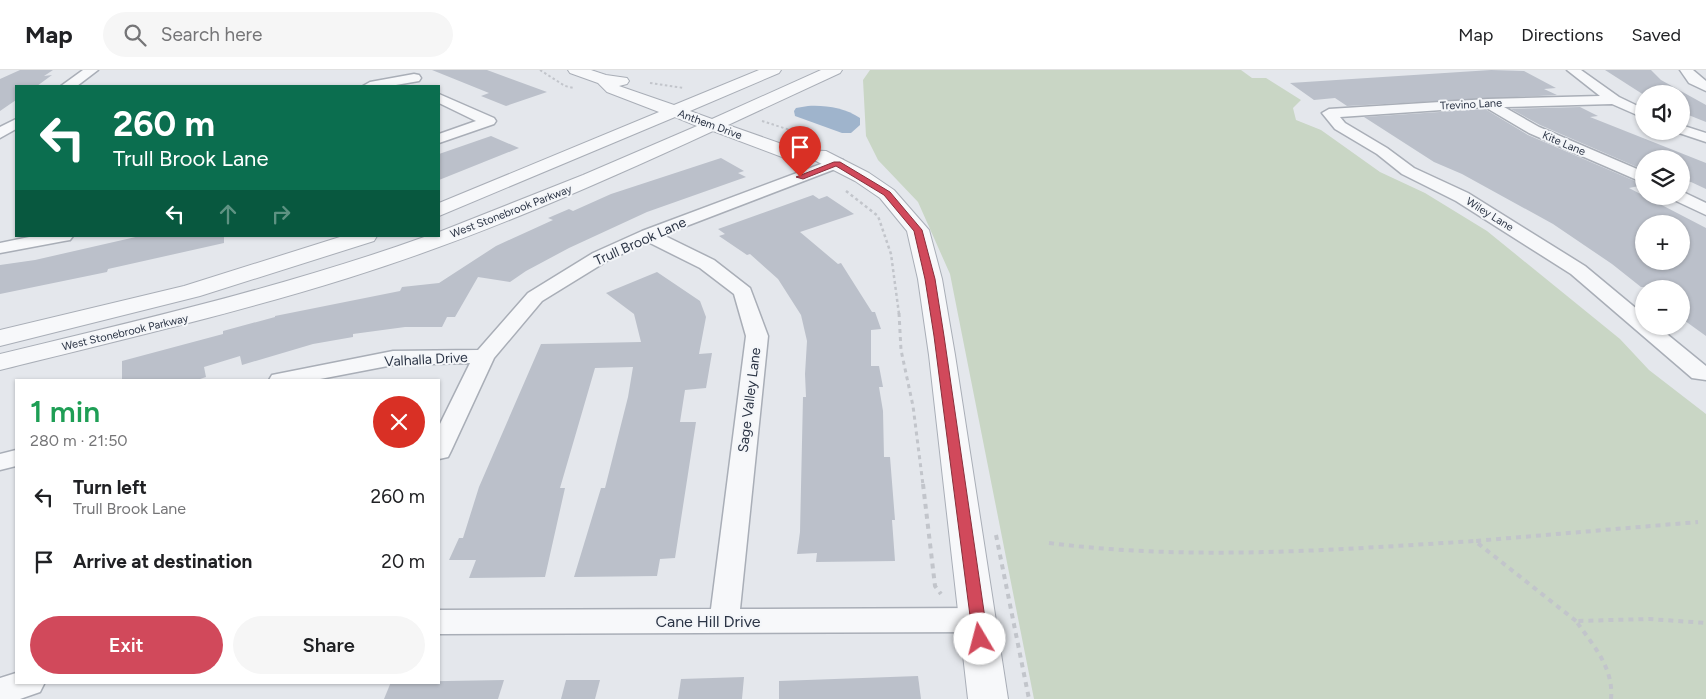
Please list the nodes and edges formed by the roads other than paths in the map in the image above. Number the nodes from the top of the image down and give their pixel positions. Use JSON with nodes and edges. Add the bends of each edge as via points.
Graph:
{"nodes":[{"id":1,"x":92,"y":70,"type":"edge"},
{"id":2,"x":576,"y":70,"type":"edge"},
{"id":3,"x":773,"y":70,"type":"edge"},
{"id":4,"x":834,"y":70,"type":"edge"},
{"id":5,"x":1572,"y":70,"type":"edge"},
{"id":6,"x":1686,"y":70,"type":"edge"},
{"id":7,"x":415,"y":78,"type":"edge"},
{"id":8,"x":604,"y":80,"type":"junction"},
{"id":9,"x":70,"y":85,"type":"edge"},
{"id":10,"x":376,"y":85,"type":"edge"},
{"id":11,"x":1706,"y":87,"type":"edge"},
{"id":12,"x":689,"y":96,"type":"junction"},
{"id":13,"x":440,"y":98,"type":"edge"},
{"id":14,"x":1614,"y":100,"type":"junction"},
{"id":15,"x":1488,"y":103,"type":"junction"},
{"id":16,"x":1635,"y":110,"type":"edge"},
{"id":17,"x":675,"y":111,"type":"junction"},
{"id":18,"x":1329,"y":113,"type":"joint"},
{"id":19,"x":722,"y":121,"type":"junction"},
{"id":20,"x":15,"y":123,"type":"edge"},
{"id":21,"x":5,"y":132,"type":"edge"},
{"id":22,"x":1690,"y":132,"type":"edge"},
{"id":23,"x":1706,"y":138,"type":"edge"},
{"id":24,"x":440,"y":139,"type":"edge"},
{"id":25,"x":832,"y":168,"type":"junction"},
{"id":26,"x":1635,"y":174,"type":"edge"},
{"id":27,"x":1690,"y":201,"type":"edge"},
{"id":28,"x":440,"y":210,"type":"edge"},
{"id":29,"x":1706,"y":210,"type":"edge"},
{"id":30,"x":648,"y":235,"type":"junction"},
{"id":31,"x":59,"y":237,"type":"edge"},
{"id":32,"x":363,"y":237,"type":"edge"},
{"id":33,"x":0,"y":248,"type":"edge"},
{"id":34,"x":1635,"y":318,"type":"edge"},
{"id":35,"x":1655,"y":335,"type":"edge"},
{"id":36,"x":0,"y":338,"type":"edge"},
{"id":37,"x":484,"y":356,"type":"junction"},
{"id":38,"x":0,"y":362,"type":"edge"},
{"id":39,"x":1703,"y":373,"type":"edge"},
{"id":40,"x":285,"y":379,"type":"edge"},
{"id":41,"x":440,"y":449,"type":"edge"},
{"id":42,"x":15,"y":458,"type":"edge"},
{"id":43,"x":0,"y":462,"type":"edge"},
{"id":44,"x":978,"y":620,"type":"junction"},
{"id":45,"x":724,"y":621,"type":"junction"},
{"id":46,"x":440,"y":622,"type":"edge"},
{"id":47,"x":23,"y":684,"type":"edge"},
{"id":48,"x":0,"y":692,"type":"edge"},
{"id":49,"x":988,"y":699,"type":"edge"}],
"edges":[{"from":1,"to":9,"type":"street"},
{"from":2,"to":8,"type":"street","name":"Anthem Drive"},
{"from":3,"to":12,"type":"street","name":"West Stonebrook Parkway"},
{"from":4,"to":19,"type":"street","name":"West Stonebrook Parkway"},
{"from":5,"to":14,"type":"street"},
{"from":6,"to":11,"type":"street"},
{"from":7,"to":10,"type":"street"},
{"from":8,"to":12,"type":"street","name":"Anthem Drive","via":[[632,82]]},
{"from":8,"to":17,"type":"street","name":"Anthem Drive","via":[[612,89]]},
{"from":12,"to":17,"type":"street","name":"West Stonebrook Parkway"},
{"from":12,"to":19,"type":"street","name":"Anthem Drive"},
{"from":13,"to":24,"type":"street","via":[[488,121]]},
{"from":14,"to":15,"type":"street","name":"Trevino Lane"},
{"from":14,"to":16,"type":"street"},
{"from":15,"to":18,"type":"street","name":"Trevino Lane"},
{"from":15,"to":26,"type":"street","name":"Kite Lane","via":[[1534,130]]},
{"from":17,"to":19,"type":"street","name":"Anthem Drive"},
{"from":17,"to":28,"type":"street","name":"West Stonebrook Parkway"},
{"from":18,"to":34,"type":"street","name":"Wiley Lane","via":[[1340,126],[1408,171],[1462,197],[1578,270]]},
{"from":19,"to":25,"type":"street","name":"Anthem Drive","via":[[797,156]]},
{"from":19,"to":38,"type":"street","name":"West Stonebrook Parkway","via":[[564,192],[341,273],[189,316]]},
{"from":20,"to":21,"type":"street"},
{"from":22,"to":23,"type":"street"},
{"from":25,"to":30,"type":"street","name":"Trull Brook Lane"},
{"from":25,"to":44,"type":"street","via":[[887,194],[918,230],[939,336]]},
{"from":27,"to":29,"type":"street"},
{"from":30,"to":37,"type":"street","name":"Trull Brook Lane","via":[[600,257],[536,297]]},
{"from":30,"to":45,"type":"street","name":"Sage Valley Lane","via":[[707,264],[744,292],[757,336]]},
{"from":31,"to":33,"type":"street"},
{"from":32,"to":36,"type":"street","name":"West Stonebrook Parkway","via":[[192,291]]},
{"from":35,"to":39,"type":"street","name":"Wiley Lane"},
{"from":37,"to":40,"type":"street","name":"Valhalla Drive","via":[[393,358]]},
{"from":37,"to":41,"type":"street","name":"Trull Brook Lane"},
{"from":42,"to":43,"type":"street"},
{"from":44,"to":45,"type":"street","name":"Cane Hill Drive"},
{"from":44,"to":49,"type":"street"},
{"from":45,"to":46,"type":"street","name":"Cane Hill Drive"},
{"from":47,"to":48,"type":"street"}]}
